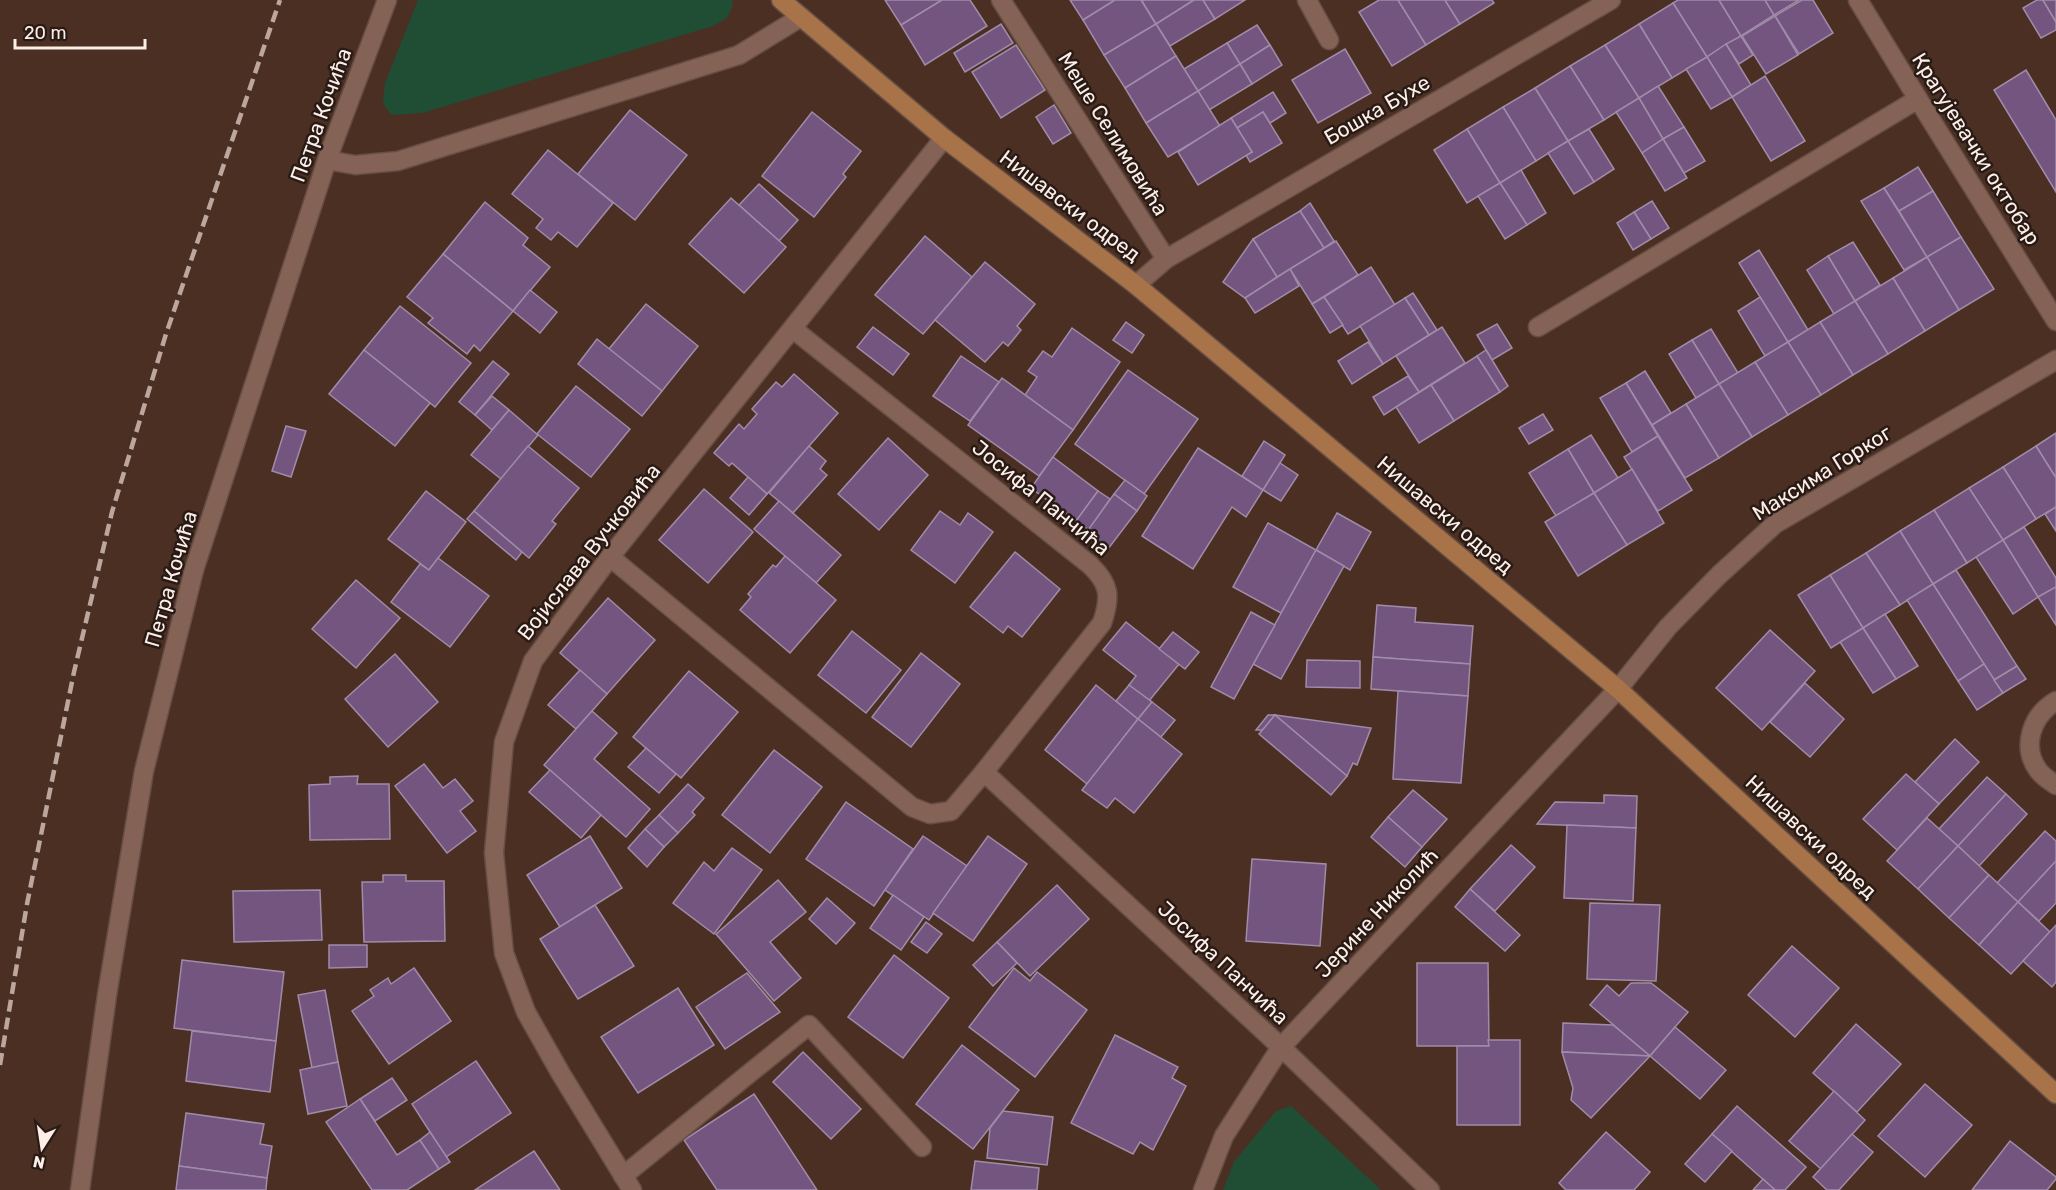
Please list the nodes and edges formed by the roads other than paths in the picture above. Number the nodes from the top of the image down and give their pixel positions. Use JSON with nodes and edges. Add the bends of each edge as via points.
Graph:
{"nodes":[{"id":1,"x":387,"y":0,"type":"edge"},
{"id":2,"x":781,"y":0,"type":"edge"},
{"id":3,"x":1001,"y":0,"type":"edge"},
{"id":4,"x":1307,"y":0,"type":"edge"},
{"id":5,"x":1611,"y":0,"type":"edge"},
{"id":6,"x":1858,"y":0,"type":"edge"},
{"id":7,"x":801,"y":17,"type":"junction"},
{"id":8,"x":1329,"y":40,"type":"dead end"},
{"id":9,"x":1918,"y":99,"type":"junction"},
{"id":10,"x":944,"y":138,"type":"junction"},
{"id":11,"x":327,"y":160,"type":"junction"},
{"id":12,"x":1166,"y":259,"type":"junction"},
{"id":13,"x":1136,"y":285,"type":"junction"},
{"id":14,"x":2056,"y":321,"type":"edge"},
{"id":15,"x":1538,"y":327,"type":"dead end"},
{"id":16,"x":793,"y":329,"type":"junction"},
{"id":17,"x":2056,"y":360,"type":"edge"},
{"id":18,"x":610,"y":557,"type":"junction"},
{"id":19,"x":1618,"y":689,"type":"junction"},
{"id":20,"x":2056,"y":701,"type":"edge"},
{"id":21,"x":984,"y":772,"type":"junction"},
{"id":22,"x":2056,"y":785,"type":"edge"},
{"id":23,"x":1281,"y":1047,"type":"junction"},
{"id":24,"x":2056,"y":1094,"type":"edge"},
{"id":25,"x":922,"y":1147,"type":"dead end"},
{"id":26,"x":628,"y":1183,"type":"edge"},
{"id":27,"x":80,"y":1190,"type":"edge"},
{"id":28,"x":1203,"y":1190,"type":"edge"},
{"id":29,"x":1430,"y":1190,"type":"edge"}],
"edges":[{"from":1,"to":11,"type":"street","name":"Петра Кочића"},
{"from":2,"to":7,"type":"street","name":"Нишавски одред"},
{"from":3,"to":12,"type":"street","name":"Меше Селимовића"},
{"from":4,"to":8,"type":"street"},
{"from":5,"to":12,"type":"street","name":"Бошка Бухе"},
{"from":6,"to":9,"type":"street","name":"Крагујевачки октобар"},
{"from":7,"to":10,"type":"street","name":"Нишавски одред"},
{"from":7,"to":11,"type":"street","via":[[739,55],[398,161],[355,165]]},
{"from":9,"to":14,"type":"street","name":"Крагујевачки октобар"},
{"from":9,"to":15,"type":"street"},
{"from":10,"to":13,"type":"street","name":"Нишавски одред"},
{"from":10,"to":16,"type":"street","name":"Војислава Вучковића"},
{"from":11,"to":27,"type":"street","name":"Петра Кочића","via":[[194,570],[144,771]]},
{"from":12,"to":13,"type":"street"},
{"from":13,"to":19,"type":"street","name":"Нишавски одред"},
{"from":16,"to":18,"type":"street","name":"Војислава Вучковића"},
{"from":16,"to":21,"type":"street","name":"Јосифа Панчића","via":[[1090,565],[1106,583],[1107,603],[1101,623]]},
{"from":17,"to":19,"type":"street","name":"Максима Горког","via":[[1775,524],[1668,627]]},
{"from":18,"to":21,"type":"street","name":"Јосифа Панчића","via":[[912,807],[930,814],[951,811]]},
{"from":18,"to":26,"type":"street","name":"Војислава Вучковића","via":[[533,661],[504,741],[494,853],[504,953],[526,1012]]},
{"from":19,"to":23,"type":"street","name":"Јерине Николић"},
{"from":19,"to":24,"type":"street","name":"Нишавски одред"},
{"from":20,"to":22,"type":"street","via":[[2045,707],[2032,726],[2030,750],[2038,772]]},
{"from":21,"to":23,"type":"street","name":"Јосифа Панчића"},
{"from":23,"to":28,"type":"street","name":"Јерине Николић","via":[[1224,1136]]},
{"from":23,"to":29,"type":"street","name":"Јосифа Панчића"},
{"from":25,"to":26,"type":"street","via":[[809,1025]]}]}
